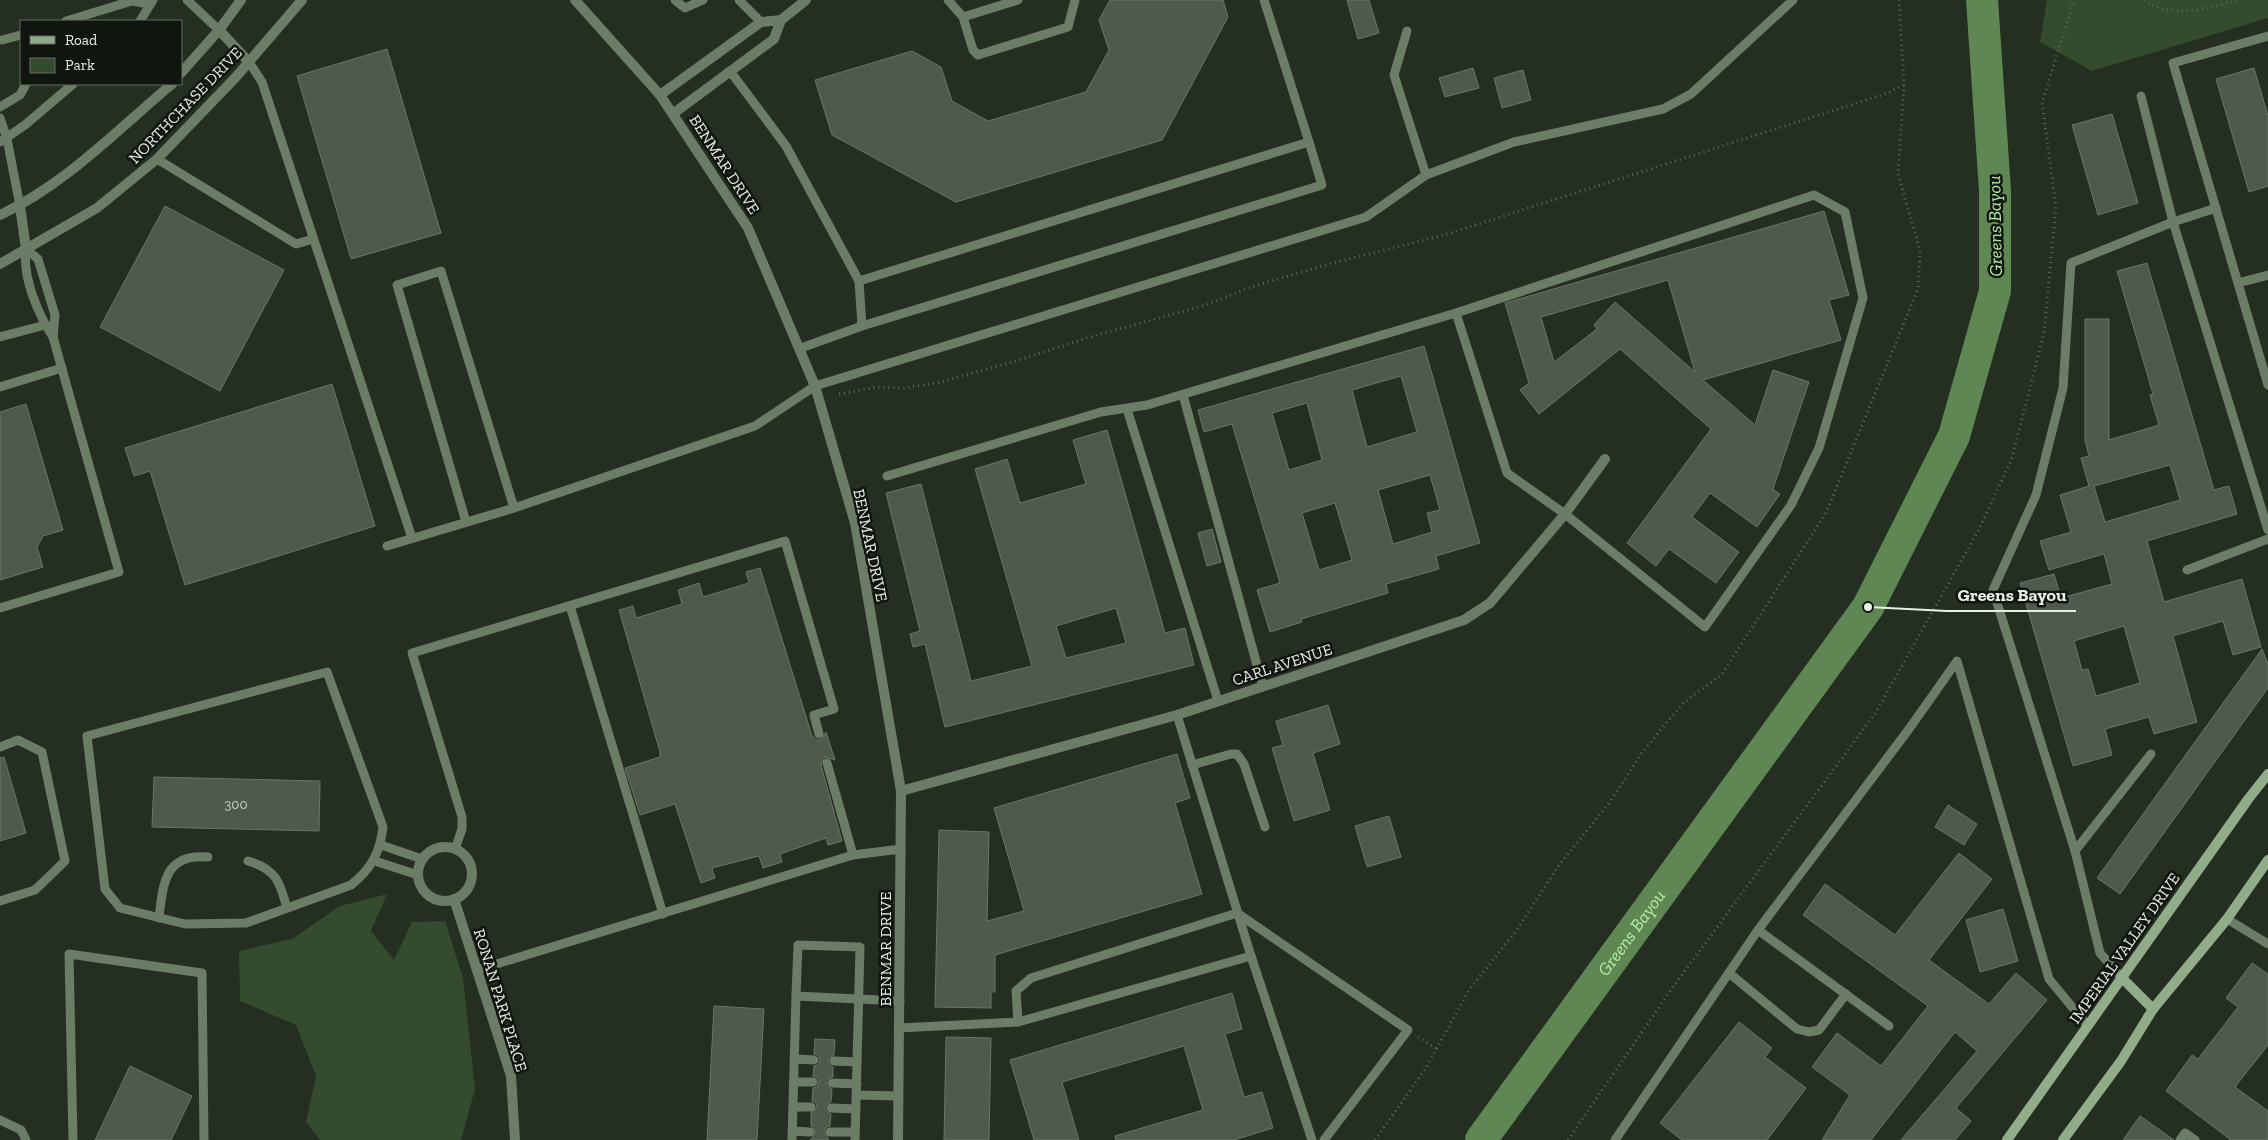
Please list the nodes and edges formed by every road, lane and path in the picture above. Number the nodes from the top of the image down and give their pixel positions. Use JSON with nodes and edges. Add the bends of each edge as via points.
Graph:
{"nodes":[{"id":1,"x":188,"y":0,"type":"edge"},
{"id":2,"x":241,"y":0,"type":"edge"},
{"id":3,"x":302,"y":0,"type":"edge"},
{"id":4,"x":575,"y":0,"type":"edge"},
{"id":5,"x":675,"y":0,"type":"edge"},
{"id":6,"x":703,"y":0,"type":"edge"},
{"id":7,"x":739,"y":0,"type":"edge"},
{"id":8,"x":948,"y":0,"type":"edge"},
{"id":9,"x":1018,"y":0,"type":"edge"},
{"id":10,"x":1075,"y":0,"type":"edge"},
{"id":11,"x":1264,"y":0,"type":"edge"},
{"id":12,"x":1793,"y":0,"type":"edge"},
{"id":13,"x":2074,"y":0,"type":"edge"},
{"id":14,"x":2144,"y":0,"type":"edge"},
{"id":15,"x":2239,"y":0,"type":"edge"},
{"id":16,"x":804,"y":1,"type":"edge"},
{"id":17,"x":151,"y":2,"type":"edge"},
{"id":18,"x":963,"y":17,"type":"junction"},
{"id":19,"x":69,"y":20,"type":"edge"},
{"id":20,"x":141,"y":20,"type":"edge"},
{"id":21,"x":781,"y":20,"type":"junction"},
{"id":22,"x":761,"y":22,"type":"junction"},
{"id":23,"x":219,"y":30,"type":"junction"},
{"id":24,"x":1407,"y":31,"type":"dead end"},
{"id":25,"x":20,"y":35,"type":"edge"},
{"id":26,"x":2268,"y":36,"type":"edge"},
{"id":27,"x":2,"y":40,"type":"dead end"},
{"id":28,"x":249,"y":62,"type":"junction"},
{"id":29,"x":730,"y":71,"type":"junction"},
{"id":30,"x":182,"y":72,"type":"edge"},
{"id":31,"x":25,"y":85,"type":"edge"},
{"id":32,"x":72,"y":85,"type":"edge"},
{"id":33,"x":171,"y":85,"type":"edge"},
{"id":34,"x":1904,"y":85,"type":"dead end"},
{"id":35,"x":660,"y":95,"type":"junction"},
{"id":36,"x":2141,"y":96,"type":"dead end"},
{"id":37,"x":0,"y":107,"type":"edge"},
{"id":38,"x":674,"y":113,"type":"junction"},
{"id":39,"x":0,"y":118,"type":"edge"},
{"id":40,"x":3,"y":141,"type":"edge"},
{"id":41,"x":1309,"y":142,"type":"junction"},
{"id":42,"x":158,"y":159,"type":"junction"},
{"id":43,"x":1426,"y":175,"type":"junction"},
{"id":44,"x":20,"y":206,"type":"junction"},
{"id":45,"x":2216,"y":208,"type":"junction"},
{"id":46,"x":0,"y":215,"type":"edge"},
{"id":47,"x":2173,"y":222,"type":"junction"},
{"id":48,"x":313,"y":239,"type":"junction"},
{"id":49,"x":26,"y":249,"type":"junction"},
{"id":50,"x":0,"y":264,"type":"edge"},
{"id":51,"x":2268,"y":275,"type":"edge"},
{"id":52,"x":859,"y":281,"type":"junction"},
{"id":53,"x":2238,"y":283,"type":"junction"},
{"id":54,"x":1456,"y":313,"type":"junction"},
{"id":55,"x":45,"y":325,"type":"junction"},
{"id":56,"x":862,"y":326,"type":"junction"},
{"id":57,"x":0,"y":337,"type":"edge"},
{"id":58,"x":53,"y":337,"type":"junction"},
{"id":59,"x":801,"y":348,"type":"junction"},
{"id":60,"x":62,"y":368,"type":"junction"},
{"id":61,"x":831,"y":381,"type":"junction"},
{"id":62,"x":2268,"y":385,"type":"edge"},
{"id":63,"x":815,"y":386,"type":"junction"},
{"id":64,"x":0,"y":387,"type":"edge"},
{"id":65,"x":1182,"y":395,"type":"junction"},
{"id":66,"x":1127,"y":408,"type":"junction"},
{"id":67,"x":1605,"y":459,"type":"dead end"},
{"id":68,"x":888,"y":476,"type":"dead end"},
{"id":69,"x":514,"y":508,"type":"junction"},
{"id":70,"x":1564,"y":514,"type":"junction"},
{"id":71,"x":466,"y":522,"type":"junction"},
{"id":72,"x":2268,"y":530,"type":"edge"},
{"id":73,"x":412,"y":538,"type":"junction"},
{"id":74,"x":2268,"y":539,"type":"edge"},
{"id":75,"x":387,"y":546,"type":"dead end"},
{"id":76,"x":2187,"y":570,"type":"dead end"},
{"id":77,"x":570,"y":606,"type":"junction"},
{"id":78,"x":0,"y":608,"type":"edge"},
{"id":79,"x":1263,"y":687,"type":"junction"},
{"id":80,"x":1218,"y":701,"type":"junction"},
{"id":81,"x":1177,"y":714,"type":"junction"},
{"id":82,"x":819,"y":734,"type":"dead end"},
{"id":83,"x":0,"y":747,"type":"edge"},
{"id":84,"x":2151,"y":754,"type":"dead end"},
{"id":85,"x":827,"y":763,"type":"dead end"},
{"id":86,"x":1192,"y":765,"type":"junction"},
{"id":87,"x":2268,"y":774,"type":"edge"},
{"id":88,"x":901,"y":791,"type":"junction"},
{"id":89,"x":1264,"y":827,"type":"dead end"},
{"id":90,"x":381,"y":845,"type":"junction"},
{"id":91,"x":455,"y":849,"type":"junction"},
{"id":92,"x":901,"y":849,"type":"junction"},
{"id":93,"x":2075,"y":851,"type":"junction"},
{"id":94,"x":853,"y":855,"type":"junction"},
{"id":95,"x":208,"y":856,"type":"dead end"},
{"id":96,"x":422,"y":859,"type":"junction"},
{"id":97,"x":2268,"y":860,"type":"edge"},
{"id":98,"x":375,"y":861,"type":"junction"},
{"id":99,"x":248,"y":862,"type":"dead end"},
{"id":100,"x":418,"y":875,"type":"junction"},
{"id":101,"x":454,"y":899,"type":"junction"},
{"id":102,"x":0,"y":901,"type":"edge"},
{"id":103,"x":287,"y":908,"type":"junction"},
{"id":104,"x":1237,"y":913,"type":"junction"},
{"id":105,"x":664,"y":914,"type":"junction"},
{"id":106,"x":159,"y":918,"type":"junction"},
{"id":107,"x":2227,"y":919,"type":"junction"},
{"id":108,"x":1758,"y":930,"type":"junction"},
{"id":109,"x":2268,"y":944,"type":"edge"},
{"id":110,"x":1251,"y":956,"type":"junction"},
{"id":111,"x":477,"y":970,"type":"junction"},
{"id":112,"x":1729,"y":973,"type":"junction"},
{"id":113,"x":2121,"y":977,"type":"junction"},
{"id":114,"x":1846,"y":994,"type":"junction"},
{"id":115,"x":796,"y":996,"type":"junction"},
{"id":116,"x":859,"y":999,"type":"junction"},
{"id":117,"x":900,"y":1001,"type":"junction"},
{"id":118,"x":2153,"y":1009,"type":"junction"},
{"id":119,"x":1018,"y":1022,"type":"junction"},
{"id":120,"x":2087,"y":1025,"type":"junction"},
{"id":121,"x":1888,"y":1026,"type":"dead end"},
{"id":122,"x":899,"y":1028,"type":"junction"},
{"id":123,"x":1408,"y":1030,"type":"junction"},
{"id":124,"x":1437,"y":1049,"type":"dead end"},
{"id":125,"x":794,"y":1059,"type":"junction"},
{"id":126,"x":814,"y":1060,"type":"dead end"},
{"id":127,"x":834,"y":1061,"type":"dead end"},
{"id":128,"x":858,"y":1062,"type":"junction"},
{"id":129,"x":794,"y":1082,"type":"junction"},
{"id":130,"x":813,"y":1082,"type":"dead end"},
{"id":131,"x":832,"y":1083,"type":"dead end"},
{"id":132,"x":857,"y":1084,"type":"junction"},
{"id":133,"x":857,"y":1095,"type":"junction"},
{"id":134,"x":899,"y":1096,"type":"junction"},
{"id":135,"x":793,"y":1107,"type":"junction"},
{"id":136,"x":812,"y":1107,"type":"dead end"},
{"id":137,"x":831,"y":1108,"type":"dead end"},
{"id":138,"x":856,"y":1109,"type":"junction"},
{"id":139,"x":0,"y":1120,"type":"edge"},
{"id":140,"x":810,"y":1132,"type":"dead end"},
{"id":141,"x":830,"y":1132,"type":"dead end"},
{"id":142,"x":792,"y":1135,"type":"edge"},
{"id":143,"x":855,"y":1136,"type":"edge"},
{"id":144,"x":1617,"y":1137,"type":"edge"},
{"id":145,"x":26,"y":1140,"type":"edge"},
{"id":146,"x":73,"y":1140,"type":"edge"},
{"id":147,"x":204,"y":1140,"type":"edge"},
{"id":148,"x":515,"y":1140,"type":"edge"},
{"id":149,"x":898,"y":1140,"type":"edge"},
{"id":150,"x":1312,"y":1140,"type":"edge"},
{"id":151,"x":1324,"y":1140,"type":"edge"},
{"id":152,"x":1568,"y":1140,"type":"edge"},
{"id":153,"x":1627,"y":1140,"type":"edge"},
{"id":154,"x":2007,"y":1140,"type":"edge"},
{"id":155,"x":2063,"y":1140,"type":"edge"},
{"id":156,"x":2180,"y":1140,"type":"edge"},
{"id":157,"x":2195,"y":1140,"type":"edge"}],
"edges":[{"from":1,"to":23,"type":"lane"},
{"from":2,"to":23,"type":"street","name":"NORTHCHASE DRIVE"},
{"from":3,"to":28,"type":"street","name":"NORTHCHASE DRIVE"},
{"from":4,"to":35,"type":"street","name":"BENMAR DRIVE"},
{"from":5,"to":6,"type":"lane","via":[[685,8]]},
{"from":7,"to":22,"type":"lane"},
{"from":8,"to":18,"type":"lane"},
{"from":9,"to":18,"type":"lane"},
{"from":10,"to":18,"type":"lane","via":[[1068,27],[978,55],[973,50]]},
{"from":11,"to":41,"type":"lane"},
{"from":12,"to":43,"type":"lane","via":[[1691,94],[1663,109],[1514,142]]},
{"from":13,"to":152,"type":"path","via":[[2042,102],[2056,207],[2044,333],[2011,462],[1978,531],[1876,712],[1675,984]]},
{"from":14,"to":15,"type":"path","via":[[2175,11],[2206,9]]},
{"from":16,"to":21,"type":"street"},
{"from":17,"to":19,"type":"lane","via":[[132,1]]},
{"from":17,"to":20,"type":"lane"},
{"from":21,"to":22,"type":"street"},
{"from":21,"to":29,"type":"street","via":[[774,39]]},
{"from":22,"to":35,"type":"street"},
{"from":23,"to":28,"type":"street"},
{"from":23,"to":30,"type":"street","name":"NORTHCHASE DRIVE"},
{"from":24,"to":43,"type":"lane","via":[[1394,75]]},
{"from":25,"to":27,"type":"lane"},
{"from":26,"to":45,"type":"lane","via":[[2173,63]]},
{"from":28,"to":42,"type":"street","name":"NORTHCHASE DRIVE"},
{"from":28,"to":48,"type":"lane","via":[[262,82]]},
{"from":29,"to":38,"type":"street"},
{"from":29,"to":52,"type":"lane","via":[[786,146]]},
{"from":31,"to":37,"type":"lane","via":[[20,94]]},
{"from":32,"to":40,"type":"lane"},
{"from":33,"to":44,"type":"street","name":"NORTHCHASE DRIVE","via":[[78,166]]},
{"from":34,"to":61,"type":"path","via":[[1888,93],[1444,235],[1258,285],[1199,307],[1007,364],[941,382],[904,388],[877,387],[837,394]]},
{"from":35,"to":38,"type":"street","name":"BENMAR DRIVE"},
{"from":36,"to":47,"type":"lane"},
{"from":38,"to":59,"type":"street","name":"BENMAR DRIVE","via":[[748,228]]},
{"from":39,"to":40,"type":"lane"},
{"from":40,"to":44,"type":"lane"},
{"from":41,"to":52,"type":"lane"},
{"from":41,"to":56,"type":"lane","via":[[1322,185]]},
{"from":42,"to":48,"type":"lane","via":[[296,244]]},
{"from":42,"to":49,"type":"street","name":"NORTHCHASE DRIVE","via":[[97,208]]},
{"from":43,"to":61,"type":"lane","via":[[1366,217]]},
{"from":44,"to":46,"type":"street","name":"NORTHCHASE DRIVE"},
{"from":44,"to":49,"type":"street"},
{"from":45,"to":47,"type":"lane"},
{"from":45,"to":53,"type":"lane"},
{"from":47,"to":72,"type":"lane"},
{"from":47,"to":93,"type":"lane","via":[[2072,263],[2063,388],[2036,495],[1993,590]]},
{"from":48,"to":73,"type":"lane"},
{"from":49,"to":50,"type":"street","name":"NORTHCHASE DRIVE"},
{"from":49,"to":55,"type":"lane","via":[[24,263]]},
{"from":49,"to":58,"type":"lane","via":[[38,259],[55,315]]},
{"from":51,"to":53,"type":"lane"},
{"from":52,"to":56,"type":"lane"},
{"from":53,"to":62,"type":"lane"},
{"from":54,"to":65,"type":"lane"},
{"from":54,"to":70,"type":"lane","via":[[1507,473]]},
{"from":54,"to":70,"type":"lane","via":[[1814,196],[1845,212],[1863,298],[1819,448],[1791,505],[1705,627]]},
{"from":55,"to":57,"type":"lane"},
{"from":55,"to":58,"type":"lane"},
{"from":56,"to":59,"type":"lane"},
{"from":58,"to":60,"type":"lane"},
{"from":59,"to":63,"type":"street","name":"BENMAR DRIVE"},
{"from":60,"to":64,"type":"lane"},
{"from":60,"to":78,"type":"lane","via":[[119,572]]},
{"from":61,"to":63,"type":"lane"},
{"from":63,"to":69,"type":"lane","via":[[755,426]]},
{"from":63,"to":88,"type":"street","name":"BENMAR DRIVE","via":[[855,523]]},
{"from":65,"to":66,"type":"lane"},
{"from":65,"to":79,"type":"lane"},
{"from":66,"to":68,"type":"lane","via":[[1101,412]]},
{"from":66,"to":80,"type":"lane"},
{"from":67,"to":70,"type":"street","name":"CARL AVENUE"},
{"from":69,"to":71,"type":"lane"},
{"from":69,"to":71,"type":"lane","via":[[441,271],[397,284]]},
{"from":70,"to":79,"type":"street","name":"CARL AVENUE","via":[[1490,603],[1464,620]]},
{"from":71,"to":73,"type":"lane"},
{"from":73,"to":75,"type":"lane"},
{"from":74,"to":76,"type":"lane"},
{"from":77,"to":82,"type":"lane","via":[[785,541],[834,709],[814,715]]},
{"from":77,"to":91,"type":"lane","via":[[412,653],[462,817],[462,829]]},
{"from":77,"to":105,"type":"lane"},
{"from":79,"to":80,"type":"street","name":"CARL AVENUE"},
{"from":80,"to":81,"type":"street","name":"CARL AVENUE"},
{"from":81,"to":86,"type":"lane"},
{"from":81,"to":88,"type":"street","name":"CARL AVENUE"},
{"from":83,"to":102,"type":"lane","via":[[18,740],[42,752],[65,861],[35,890]]},
{"from":84,"to":93,"type":"lane"},
{"from":85,"to":94,"type":"lane"},
{"from":86,"to":89,"type":"lane","via":[[1238,754]]},
{"from":86,"to":104,"type":"lane"},
{"from":87,"to":113,"type":"main road","name":"IMPERIAL VALLEY DRIVE"},
{"from":88,"to":92,"type":"street","name":"BENMAR DRIVE"},
{"from":90,"to":96,"type":"lane"},
{"from":90,"to":98,"type":"lane"},
{"from":90,"to":106,"type":"lane","via":[[383,828],[327,672],[87,736],[105,890],[120,908]]},
{"from":91,"to":96,"type":"street","via":[[435,849]]},
{"from":91,"to":101,"type":"street","via":[[466,857],[472,872],[467,889]]},
{"from":92,"to":94,"type":"lane"},
{"from":92,"to":117,"type":"street","name":"BENMAR DRIVE"},
{"from":93,"to":113,"type":"lane","via":[[2100,953]]},
{"from":94,"to":105,"type":"lane"},
{"from":95,"to":106,"type":"lane","via":[[187,857],[174,866],[164,881]]},
{"from":96,"to":100,"type":"street"},
{"from":97,"to":107,"type":"main road"},
{"from":98,"to":100,"type":"lane"},
{"from":98,"to":103,"type":"lane","via":[[352,885]]},
{"from":99,"to":103,"type":"lane","via":[[271,871],[282,890]]},
{"from":100,"to":101,"type":"street","via":[[430,896],[438,900]]},
{"from":101,"to":111,"type":"street","name":"RONAN PARK PLACE"},
{"from":103,"to":106,"type":"lane","via":[[246,923],[185,924]]},
{"from":104,"to":110,"type":"lane"},
{"from":104,"to":119,"type":"lane","via":[[1031,978],[1016,991]]},
{"from":104,"to":123,"type":"lane"},
{"from":105,"to":111,"type":"lane"},
{"from":107,"to":109,"type":"lane"},
{"from":107,"to":118,"type":"main road"},
{"from":108,"to":112,"type":"lane"},
{"from":108,"to":114,"type":"lane"},
{"from":108,"to":120,"type":"lane","via":[[1957,661],[2049,979]]},
{"from":110,"to":119,"type":"lane"},
{"from":110,"to":150,"type":"lane"},
{"from":111,"to":148,"type":"street","name":"RONAN PARK PLACE","via":[[511,1076]]},
{"from":112,"to":114,"type":"lane","via":[[1797,1029],[1809,1032],[1819,1030]]},
{"from":112,"to":144,"type":"lane"},
{"from":113,"to":118,"type":"main road"},
{"from":113,"to":120,"type":"main road","name":"IMPERIAL VALLEY DRIVE"},
{"from":114,"to":121,"type":"lane"},
{"from":115,"to":116,"type":"lane"},
{"from":115,"to":116,"type":"lane","via":[[798,945],[860,947]]},
{"from":115,"to":125,"type":"lane"},
{"from":116,"to":117,"type":"lane"},
{"from":116,"to":128,"type":"lane"},
{"from":117,"to":122,"type":"street","name":"BENMAR DRIVE"},
{"from":118,"to":155,"type":"main road","via":[[2121,1061]]},
{"from":119,"to":122,"type":"lane"},
{"from":120,"to":154,"type":"main road","name":"IMPERIAL VALLEY DRIVE"},
{"from":122,"to":134,"type":"street","name":"BENMAR DRIVE"},
{"from":123,"to":124,"type":"path"},
{"from":123,"to":151,"type":"lane"},
{"from":125,"to":126,"type":"lane"},
{"from":125,"to":129,"type":"lane"},
{"from":127,"to":128,"type":"lane"},
{"from":128,"to":132,"type":"lane"},
{"from":129,"to":130,"type":"lane"},
{"from":129,"to":135,"type":"lane"},
{"from":131,"to":132,"type":"lane"},
{"from":132,"to":133,"type":"lane"},
{"from":133,"to":134,"type":"lane"},
{"from":133,"to":138,"type":"lane"},
{"from":134,"to":149,"type":"street","name":"BENMAR DRIVE"},
{"from":135,"to":136,"type":"lane"},
{"from":135,"to":142,"type":"lane"},
{"from":137,"to":138,"type":"lane"},
{"from":138,"to":143,"type":"lane"},
{"from":139,"to":145,"type":"lane","via":[[21,1130]]},
{"from":140,"to":142,"type":"lane"},
{"from":141,"to":143,"type":"lane"},
{"from":144,"to":153,"type":"lane"},
{"from":146,"to":147,"type":"lane","via":[[69,954],[202,973]]},
{"from":156,"to":157,"type":"lane","via":[[2185,1133]]}]}
